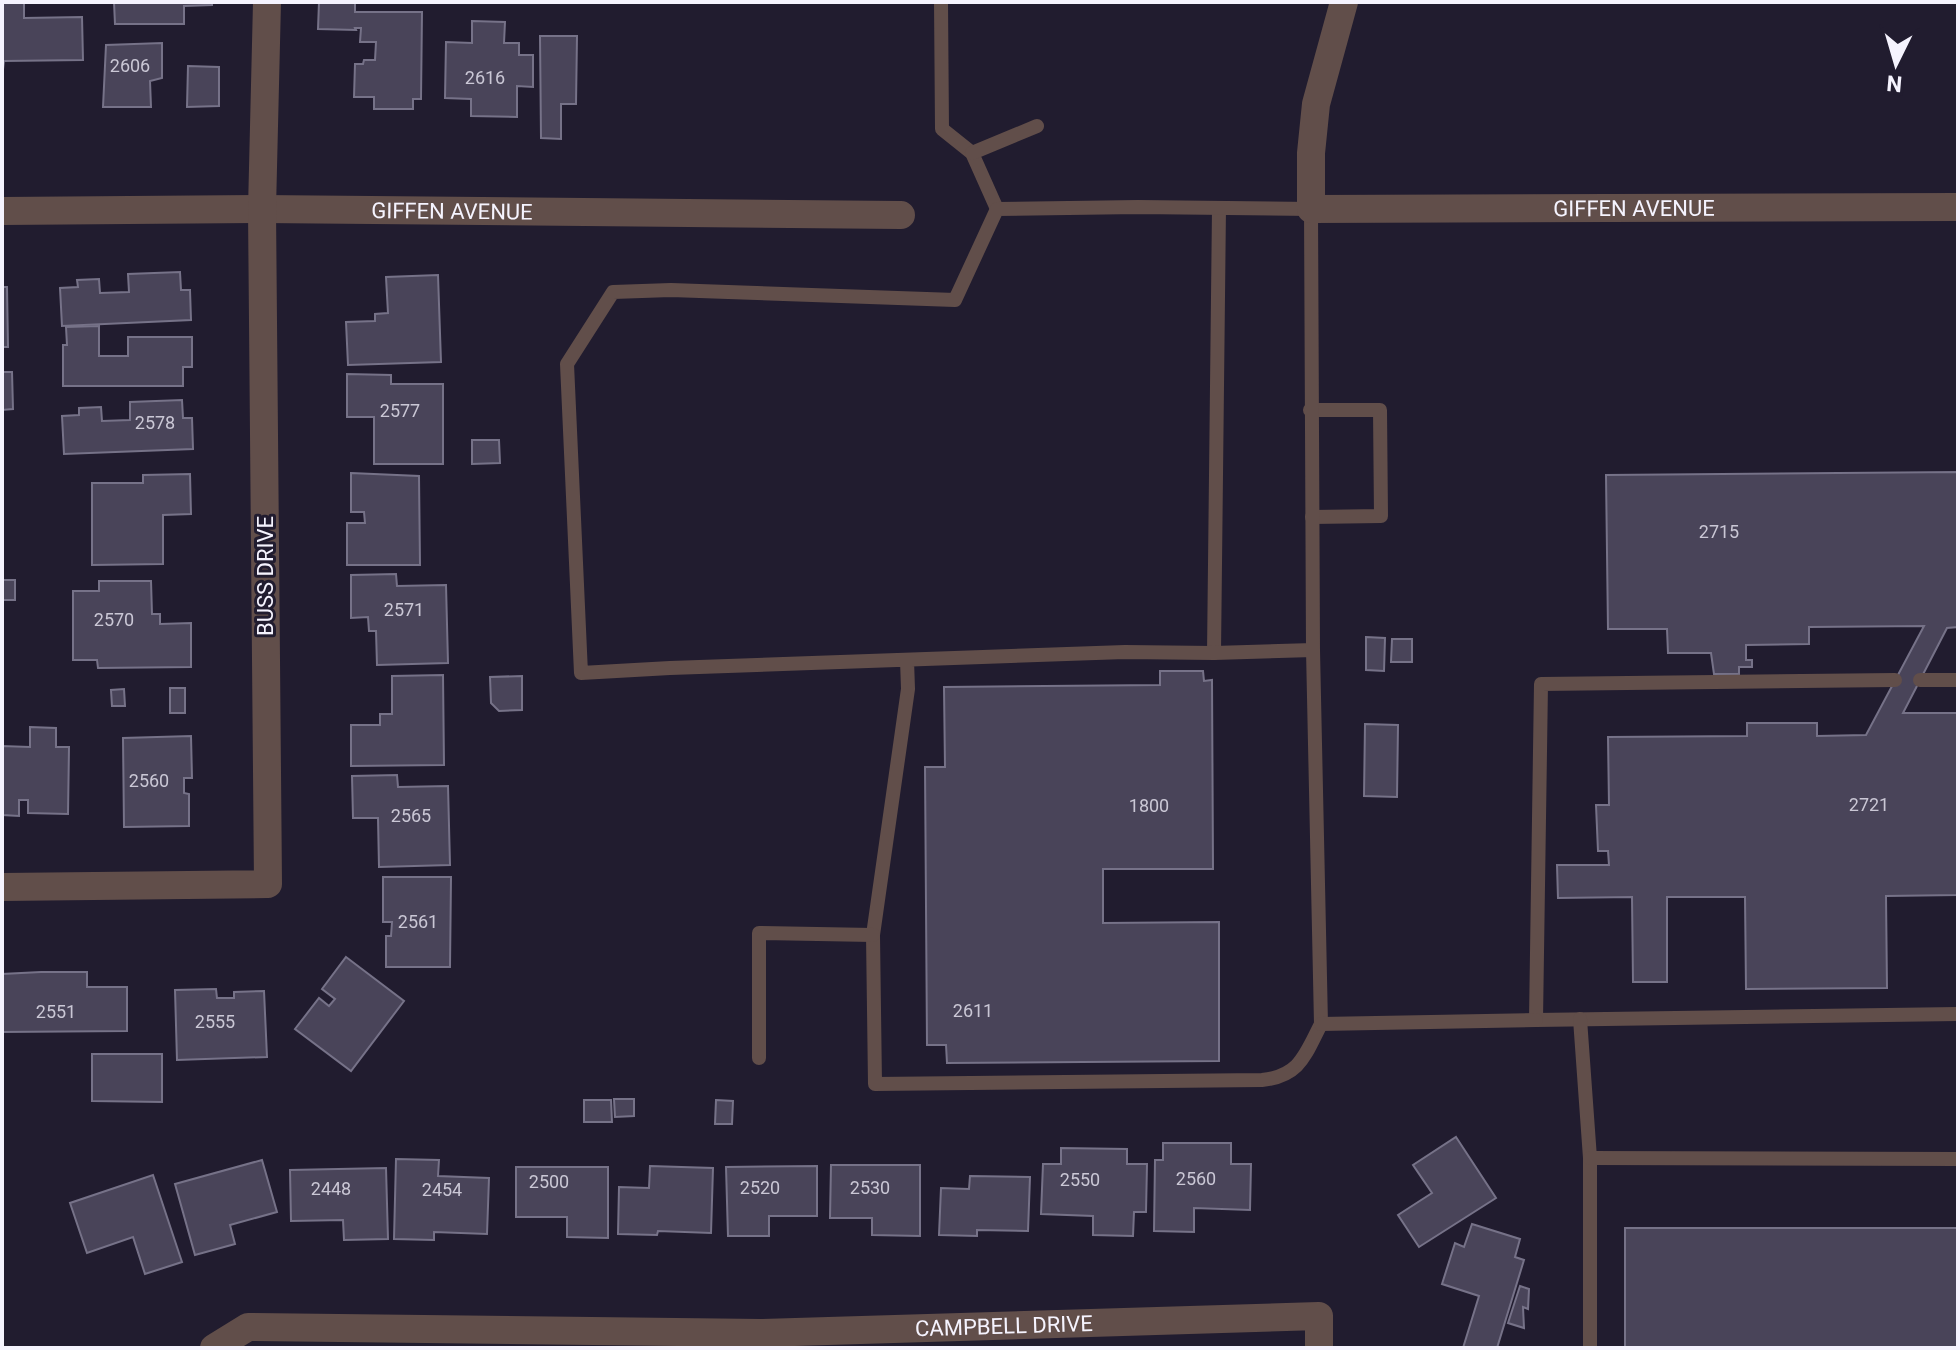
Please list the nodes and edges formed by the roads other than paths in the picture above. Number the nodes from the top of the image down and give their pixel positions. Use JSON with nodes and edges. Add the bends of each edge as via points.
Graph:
{"nodes":[{"id":1,"x":267,"y":2,"type":"edge"},
{"id":2,"x":941,"y":2,"type":"edge"},
{"id":3,"x":1344,"y":2,"type":"edge"},
{"id":4,"x":1037,"y":126,"type":"dead end"},
{"id":5,"x":972,"y":153,"type":"junction"},
{"id":6,"x":1958,"y":207,"type":"edge"},
{"id":7,"x":1219,"y":208,"type":"junction"},
{"id":8,"x":262,"y":209,"type":"junction"},
{"id":9,"x":997,"y":209,"type":"junction"},
{"id":10,"x":1311,"y":209,"type":"junction"},
{"id":11,"x":2,"y":211,"type":"edge"},
{"id":12,"x":901,"y":215,"type":"dead end"},
{"id":13,"x":1310,"y":410,"type":"junction"},
{"id":14,"x":1312,"y":517,"type":"junction"},
{"id":15,"x":1313,"y":650,"type":"junction"},
{"id":16,"x":1214,"y":653,"type":"junction"},
{"id":17,"x":907,"y":660,"type":"junction"},
{"id":18,"x":1895,"y":680,"type":"dead end"},
{"id":19,"x":1920,"y":680,"type":"dead end"},
{"id":20,"x":1958,"y":680,"type":"edge"},
{"id":21,"x":2,"y":887,"type":"edge"},
{"id":22,"x":873,"y":935,"type":"junction"},
{"id":23,"x":1958,"y":1014,"type":"edge"},
{"id":24,"x":1580,"y":1019,"type":"junction"},
{"id":25,"x":1536,"y":1020,"type":"junction"},
{"id":26,"x":1321,"y":1024,"type":"junction"},
{"id":27,"x":759,"y":1058,"type":"dead end"},
{"id":28,"x":1590,"y":1158,"type":"junction"},
{"id":29,"x":1958,"y":1159,"type":"edge"},
{"id":30,"x":251,"y":1338,"type":"edge"},
{"id":31,"x":761,"y":1340,"type":"edge"},
{"id":32,"x":214,"y":1348,"type":"edge"},
{"id":33,"x":1319,"y":1348,"type":"edge"},
{"id":34,"x":1590,"y":1348,"type":"edge"}],
"edges":[{"from":1,"to":8,"type":"street","name":"BUSS DRIVE"},
{"from":2,"to":5,"type":"lane","via":[[942,129]]},
{"from":3,"to":10,"type":"street","via":[[1316,104]]},
{"from":4,"to":5,"type":"lane"},
{"from":5,"to":9,"type":"lane"},
{"from":6,"to":10,"type":"street","name":"GIFFEN AVENUE"},
{"from":7,"to":9,"type":"lane"},
{"from":7,"to":10,"type":"lane"},
{"from":7,"to":16,"type":"lane"},
{"from":8,"to":11,"type":"street","name":"GIFFEN AVENUE"},
{"from":8,"to":12,"type":"street","name":"GIFFEN AVENUE"},
{"from":8,"to":21,"type":"street","name":"BUSS DRIVE","via":[[268,884]]},
{"from":9,"to":17,"type":"lane","via":[[955,300],[613,292],[567,364],[581,673]]},
{"from":10,"to":13,"type":"lane"},
{"from":13,"to":14,"type":"lane"},
{"from":13,"to":14,"type":"lane","via":[[1380,410],[1381,516]]},
{"from":14,"to":15,"type":"lane"},
{"from":15,"to":16,"type":"lane"},
{"from":15,"to":26,"type":"lane"},
{"from":16,"to":17,"type":"lane"},
{"from":17,"to":22,"type":"lane","via":[[908,689]]},
{"from":18,"to":25,"type":"lane","via":[[1541,684]]},
{"from":19,"to":20,"type":"lane"},
{"from":22,"to":26,"type":"lane","via":[[875,1084],[1279,1078],[1298,1066]]},
{"from":22,"to":27,"type":"lane","via":[[759,933]]},
{"from":23,"to":24,"type":"lane"},
{"from":24,"to":25,"type":"lane"},
{"from":24,"to":28,"type":"lane"},
{"from":25,"to":26,"type":"lane"},
{"from":28,"to":29,"type":"lane"},
{"from":28,"to":34,"type":"lane"},
{"from":30,"to":31,"type":"street","name":"CAMPBELL DRIVE"},
{"from":30,"to":32,"type":"street","name":"CAMPBELL DRIVE"},
{"from":31,"to":33,"type":"street","name":"CAMPBELL DRIVE","via":[[1319,1316]]}]}
